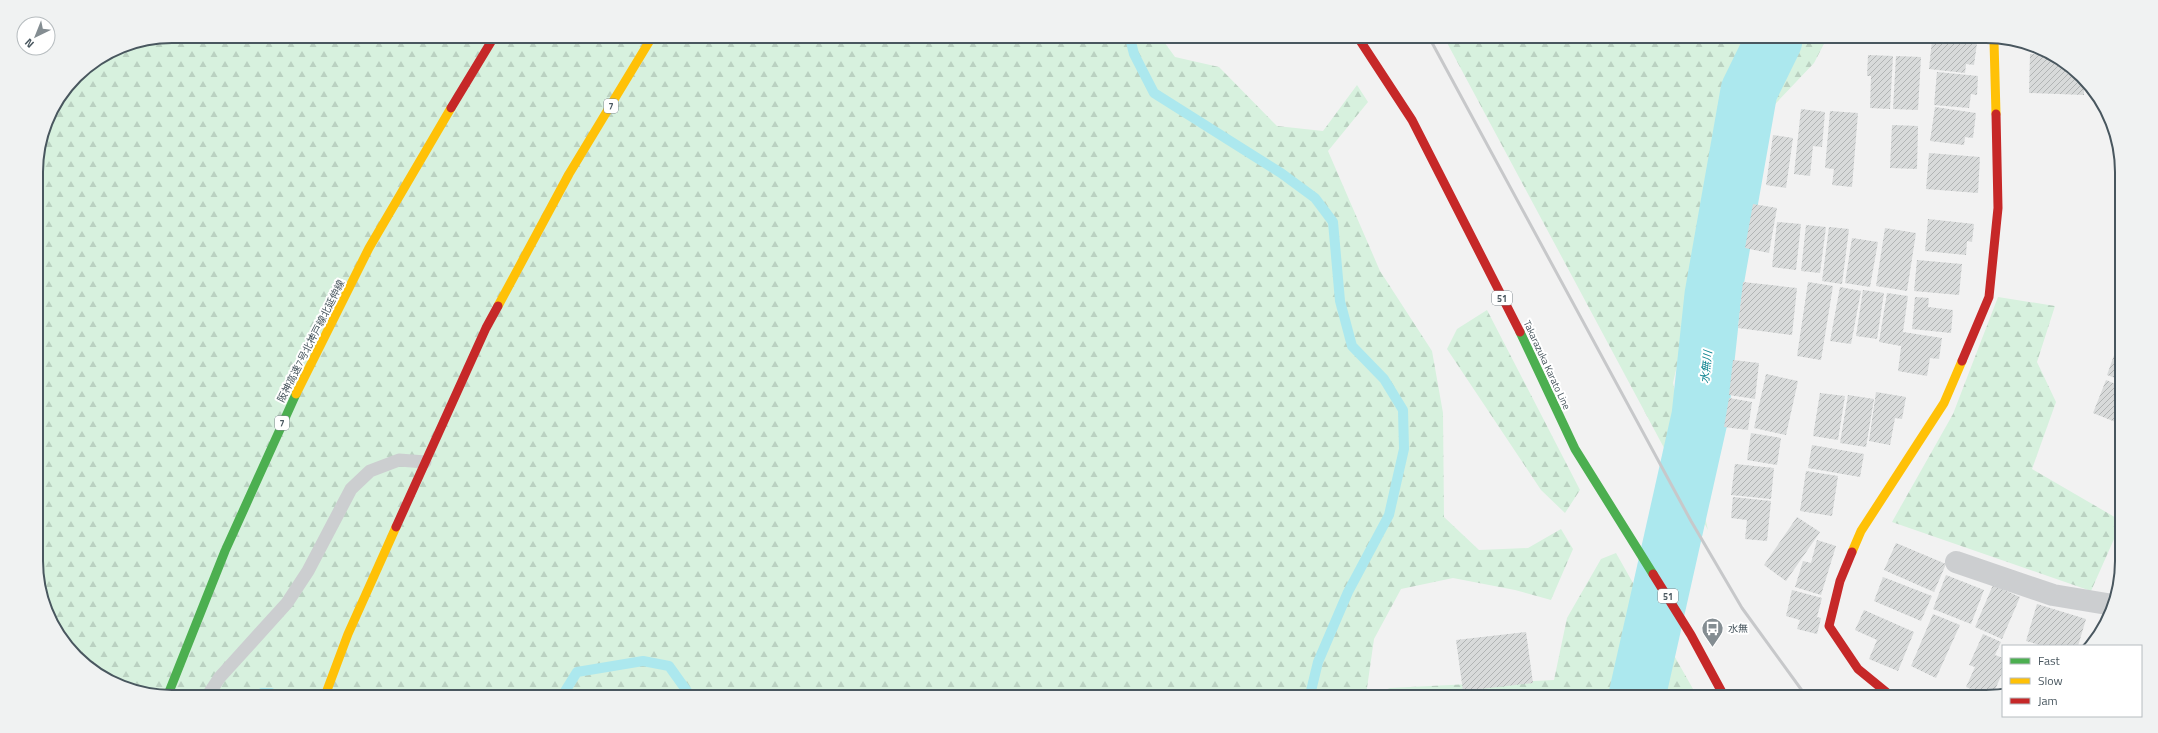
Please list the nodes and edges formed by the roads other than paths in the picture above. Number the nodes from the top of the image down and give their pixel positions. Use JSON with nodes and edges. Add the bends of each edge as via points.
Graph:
{"nodes":[{"id":1,"x":490,"y":43,"type":"edge"},
{"id":2,"x":648,"y":43,"type":"edge"},
{"id":3,"x":1362,"y":43,"type":"edge"},
{"id":4,"x":1994,"y":44,"type":"edge"},
{"id":5,"x":425,"y":462,"type":"junction"},
{"id":6,"x":1956,"y":562,"type":"dead end"},
{"id":7,"x":2107,"y":604,"type":"edge"},
{"id":8,"x":170,"y":690,"type":"edge"},
{"id":9,"x":211,"y":690,"type":"edge"},
{"id":10,"x":327,"y":690,"type":"edge"},
{"id":11,"x":1721,"y":690,"type":"edge"},
{"id":12,"x":1884,"y":690,"type":"edge"}],
"edges":[{"from":1,"to":8,"type":"main road","name":"阪神高速7号北神戸線北延伸線","number":"7","via":[[417,164],[331,320],[274,439],[202,604]]},
{"from":2,"to":5,"type":"main road","number":"7","via":[[569,174],[486,328]]},
{"from":3,"to":11,"type":"main road","name":"Takarazuka Karato Line","number":"51","via":[[1412,120],[1522,336],[1575,449],[1692,635]]},
{"from":4,"to":12,"type":"main road","via":[[1998,208],[1989,296],[1944,403],[1861,532],[1840,580],[1829,626],[1858,669]]},
{"from":5,"to":9,"type":"lane","via":[[399,460],[370,471],[351,489],[308,571],[287,603]]},
{"from":5,"to":10,"type":"main road","number":"7","via":[[348,634]]},
{"from":6,"to":7,"type":"street","via":[[2053,595]]}]}
